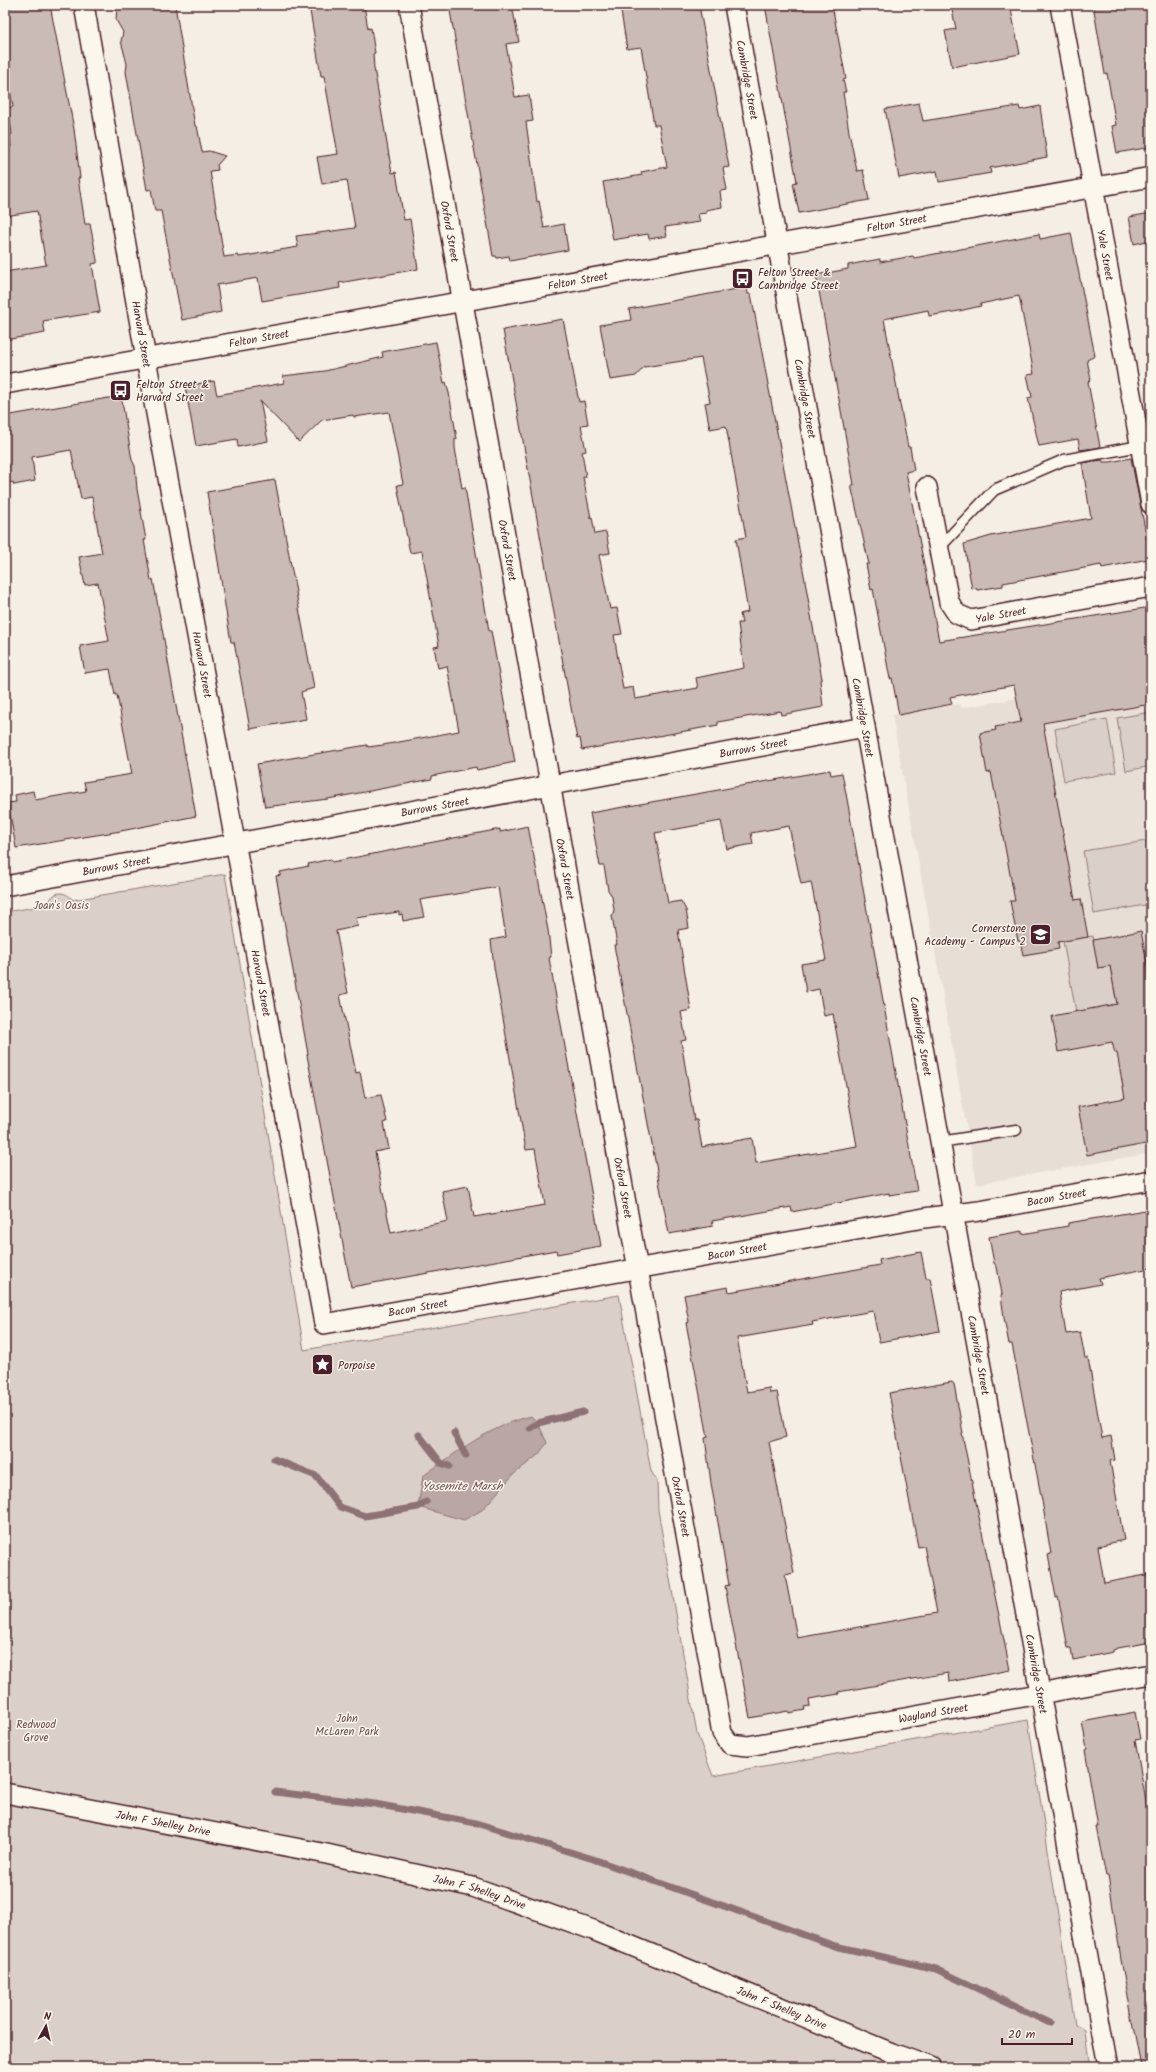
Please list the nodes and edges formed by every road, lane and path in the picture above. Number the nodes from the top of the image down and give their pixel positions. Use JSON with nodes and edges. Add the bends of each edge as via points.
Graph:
{"nodes":[{"id":1,"x":84,"y":5,"type":"edge"},
{"id":2,"x":409,"y":5,"type":"edge"},
{"id":3,"x":734,"y":5,"type":"edge"},
{"id":4,"x":1060,"y":5,"type":"edge"},
{"id":5,"x":1151,"y":177,"type":"edge"},
{"id":6,"x":1094,"y":187,"type":"junction"},
{"id":7,"x":777,"y":244,"type":"junction"},
{"id":8,"x":464,"y":302,"type":"junction"},
{"id":9,"x":146,"y":359,"type":"junction"},
{"id":10,"x":5,"y":384,"type":"edge"},
{"id":11,"x":1140,"y":446,"type":"junction"},
{"id":12,"x":927,"y":487,"type":"dead end"},
{"id":13,"x":1151,"y":504,"type":"edge"},
{"id":14,"x":938,"y":549,"type":"junction"},
{"id":15,"x":1151,"y":587,"type":"edge"},
{"id":16,"x":865,"y":727,"type":"junction"},
{"id":17,"x":551,"y":784,"type":"junction"},
{"id":18,"x":236,"y":843,"type":"junction"},
{"id":19,"x":5,"y":886,"type":"edge"},
{"id":20,"x":1016,"y":1130,"type":"dead end"},
{"id":21,"x":940,"y":1142,"type":"junction"},
{"id":22,"x":1151,"y":1180,"type":"edge"},
{"id":23,"x":952,"y":1214,"type":"junction"},
{"id":24,"x":638,"y":1268,"type":"junction"},
{"id":25,"x":324,"y":1324,"type":"joint"},
{"id":26,"x":1151,"y":1674,"type":"edge"},
{"id":27,"x":1040,"y":1695,"type":"junction"},
{"id":28,"x":722,"y":1733,"type":"joint"},
{"id":29,"x":5,"y":1793,"type":"edge"},
{"id":30,"x":931,"y":2067,"type":"edge"},
{"id":31,"x":1108,"y":2067,"type":"edge"}],
"edges":[{"from":1,"to":9,"type":"street","name":"Harvard Street"},
{"from":2,"to":8,"type":"street","name":"Oxford Street"},
{"from":3,"to":7,"type":"street","name":"Cambridge Street"},
{"from":4,"to":6,"type":"street","name":"Yale Street"},
{"from":5,"to":6,"type":"street","name":"Felton Street"},
{"from":6,"to":7,"type":"street","name":"Felton Street"},
{"from":6,"to":11,"type":"street","name":"Yale Street"},
{"from":7,"to":8,"type":"street","name":"Felton Street"},
{"from":7,"to":16,"type":"street","name":"Cambridge Street"},
{"from":8,"to":9,"type":"street","name":"Felton Street"},
{"from":8,"to":17,"type":"street","name":"Oxford Street"},
{"from":9,"to":10,"type":"street","name":"Felton Street"},
{"from":9,"to":18,"type":"street","name":"Harvard Street"},
{"from":11,"to":13,"type":"street","name":"Yale Street"},
{"from":11,"to":14,"type":"lane","via":[[1064,460],[994,490]]},
{"from":12,"to":14,"type":"street","name":"Yale Street"},
{"from":14,"to":15,"type":"street","name":"Yale Street","via":[[949,602],[957,614],[971,620]]},
{"from":16,"to":17,"type":"street","name":"Burrows Street"},
{"from":16,"to":21,"type":"street","name":"Cambridge Street"},
{"from":17,"to":18,"type":"street","name":"Burrows Street"},
{"from":17,"to":24,"type":"street","name":"Oxford Street"},
{"from":18,"to":19,"type":"street","name":"Burrows Street"},
{"from":18,"to":25,"type":"street","name":"Harvard Street"},
{"from":20,"to":21,"type":"lane"},
{"from":21,"to":23,"type":"street","name":"Cambridge Street"},
{"from":22,"to":23,"type":"street","name":"Bacon Street"},
{"from":23,"to":24,"type":"street","name":"Bacon Street"},
{"from":23,"to":27,"type":"street","name":"Cambridge Street"},
{"from":24,"to":25,"type":"street","name":"Bacon Street"},
{"from":24,"to":28,"type":"street","name":"Oxford Street"},
{"from":26,"to":27,"type":"street","name":"Wayland Street"},
{"from":27,"to":28,"type":"street","name":"Wayland Street","via":[[748,1746],[730,1744]]},
{"from":27,"to":31,"type":"street","name":"Cambridge Street"},
{"from":29,"to":30,"type":"street","name":"John F Shelley Drive","via":[[322,1853],[473,1887],[593,1930]]}]}
